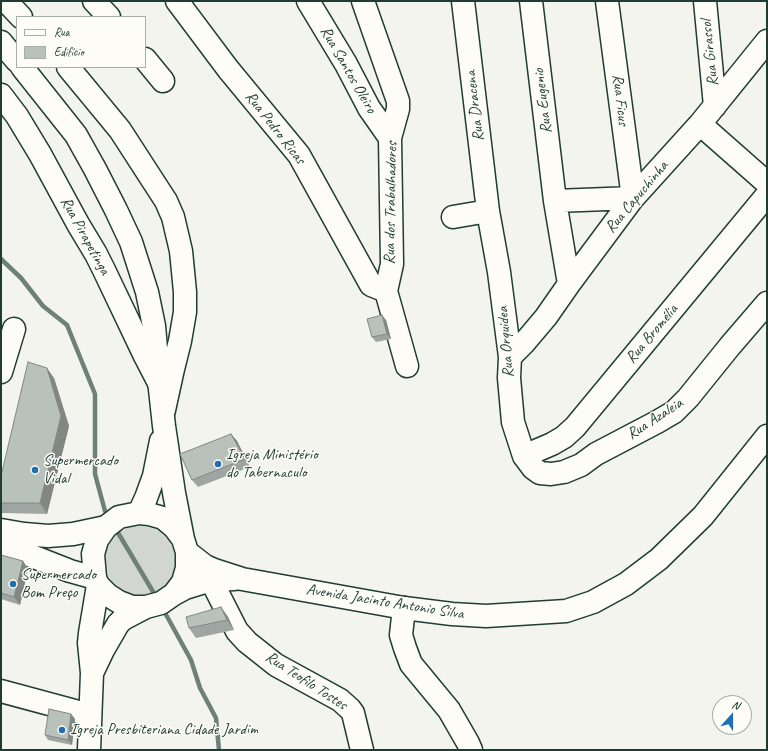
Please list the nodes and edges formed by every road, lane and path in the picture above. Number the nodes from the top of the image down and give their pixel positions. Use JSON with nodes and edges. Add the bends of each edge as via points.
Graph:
{"nodes":[{"id":1,"x":6,"y":1,"type":"edge"},
{"id":2,"x":94,"y":1,"type":"edge"},
{"id":3,"x":177,"y":1,"type":"edge"},
{"id":4,"x":308,"y":1,"type":"edge"},
{"id":5,"x":363,"y":1,"type":"edge"},
{"id":6,"x":463,"y":1,"type":"edge"},
{"id":7,"x":531,"y":1,"type":"edge"},
{"id":8,"x":607,"y":1,"type":"edge"},
{"id":9,"x":705,"y":1,"type":"edge"},
{"id":10,"x":20,"y":16,"type":"edge"},
{"id":11,"x":108,"y":16,"type":"edge"},
{"id":12,"x":767,"y":41,"type":"edge"},
{"id":13,"x":1,"y":42,"type":"edge"},
{"id":14,"x":16,"y":60,"type":"edge"},
{"id":15,"x":146,"y":60,"type":"edge"},
{"id":16,"x":23,"y":68,"type":"edge"},
{"id":17,"x":69,"y":68,"type":"edge"},
{"id":18,"x":163,"y":81,"type":"dead end"},
{"id":19,"x":1,"y":95,"type":"edge"},
{"id":20,"x":715,"y":106,"type":"junction"},
{"id":21,"x":9,"y":112,"type":"edge"},
{"id":22,"x":700,"y":124,"type":"junction"},
{"id":23,"x":390,"y":138,"type":"junction"},
{"id":24,"x":767,"y":183,"type":"edge"},
{"id":25,"x":767,"y":195,"type":"edge"},
{"id":26,"x":633,"y":198,"type":"junction"},
{"id":27,"x":555,"y":201,"type":"junction"},
{"id":28,"x":488,"y":212,"type":"junction"},
{"id":29,"x":453,"y":217,"type":"dead end"},
{"id":30,"x":139,"y":267,"type":"junction"},
{"id":31,"x":569,"y":284,"type":"junction"},
{"id":32,"x":112,"y":286,"type":"junction"},
{"id":33,"x":379,"y":288,"type":"junction"},
{"id":34,"x":767,"y":303,"type":"edge"},
{"id":35,"x":14,"y":329,"type":"dead end"},
{"id":36,"x":510,"y":357,"type":"junction"},
{"id":37,"x":407,"y":366,"type":"dead end"},
{"id":38,"x":1,"y":372,"type":"edge"},
{"id":39,"x":159,"y":383,"type":"junction"},
{"id":40,"x":164,"y":421,"type":"junction"},
{"id":41,"x":767,"y":436,"type":"edge"},
{"id":42,"x":529,"y":462,"type":"junction"},
{"id":43,"x":139,"y":513,"type":"junction"},
{"id":44,"x":106,"y":527,"type":"junction"},
{"id":45,"x":1,"y":530,"type":"edge"},
{"id":46,"x":185,"y":545,"type":"junction"},
{"id":47,"x":1,"y":546,"type":"edge"},
{"id":48,"x":244,"y":579,"type":"junction"},
{"id":49,"x":211,"y":580,"type":"junction"},
{"id":50,"x":97,"y":581,"type":"junction"},
{"id":51,"x":174,"y":594,"type":"junction"},
{"id":52,"x":146,"y":607,"type":"junction"},
{"id":53,"x":404,"y":608,"type":"junction"},
{"id":54,"x":92,"y":673,"type":"junction"},
{"id":55,"x":1,"y":691,"type":"edge"},
{"id":56,"x":90,"y":715,"type":"junction"},
{"id":57,"x":89,"y":750,"type":"edge"},
{"id":58,"x":362,"y":750,"type":"edge"},
{"id":59,"x":471,"y":750,"type":"edge"}],
"edges":[{"from":1,"to":10,"type":"street"},
{"from":2,"to":11,"type":"street"},
{"from":3,"to":33,"type":"street","name":"Rua Pedro Ricas","via":[[228,69],[299,154]]},
{"from":4,"to":23,"type":"street","name":"Rua Santos Oleiro","via":[[369,108]]},
{"from":5,"to":23,"type":"street","name":"Rua dos Trabalhadores","via":[[398,101]]},
{"from":6,"to":28,"type":"street","name":"Rua Dracena"},
{"from":7,"to":27,"type":"street","name":"Rua Eugenio"},
{"from":8,"to":26,"type":"street","name":"Rua Ficus"},
{"from":9,"to":20,"type":"street","name":"Rua Girassol"},
{"from":12,"to":20,"type":"street","name":"Rua Capuchinha"},
{"from":13,"to":14,"type":"street"},
{"from":15,"to":18,"type":"street"},
{"from":16,"to":30,"type":"street","via":[[76,135],[116,210]]},
{"from":17,"to":40,"type":"street","via":[[120,130],[166,201],[173,217],[181,251],[185,312]]},
{"from":19,"to":21,"type":"street","name":"Rua Pirapetinga"},
{"from":20,"to":22,"type":"street","name":"Rua Capuchinha"},
{"from":21,"to":32,"type":"street","name":"Rua Pirapetinga","via":[[40,154]]},
{"from":22,"to":24,"type":"street"},
{"from":22,"to":26,"type":"street","name":"Rua Capuchinha"},
{"from":23,"to":33,"type":"street","name":"Rua dos Trabalhadores","via":[[392,264]]},
{"from":25,"to":42,"type":"street","name":"Rua Bromélia","via":[[575,427],[564,438]]},
{"from":26,"to":27,"type":"street"},
{"from":26,"to":31,"type":"street","name":"Rua Capuchinha"},
{"from":27,"to":31,"type":"street","name":"Rua Eugenio"},
{"from":28,"to":29,"type":"street"},
{"from":28,"to":36,"type":"street","name":"Rua Orquidea"},
{"from":30,"to":32,"type":"street","via":[[134,285],[129,289],[118,291]]},
{"from":30,"to":39,"type":"street","via":[[154,326]]},
{"from":31,"to":36,"type":"street","name":"Rua Capuchinha","via":[[546,317]]},
{"from":32,"to":39,"type":"street","name":"Rua Pirapetinga"},
{"from":33,"to":37,"type":"street","name":"Rua Pedro Ricas"},
{"from":34,"to":42,"type":"street","name":"Rua Azaleia","via":[[674,412],[564,472],[540,473]]},
{"from":35,"to":38,"type":"street"},
{"from":36,"to":42,"type":"street","name":"Rua Orquidea","via":[[513,422]]},
{"from":39,"to":40,"type":"street"},
{"from":40,"to":43,"type":"street","via":[[154,476]]},
{"from":40,"to":46,"type":"street","via":[[174,493]]},
{"from":41,"to":53,"type":"street","name":"Avenida Jacinto Antonio Silva","via":[[703,516],[659,559],[626,584],[593,602],[566,611],[486,616]]},
{"from":43,"to":44,"type":"street","via":[[119,517]]},
{"from":43,"to":46,"type":"street","via":[[163,518],[174,527]]},
{"from":44,"to":45,"type":"street","via":[[48,536]]},
{"from":44,"to":50,"type":"street","via":[[97,540],[93,554]]},
{"from":46,"to":48,"type":"street","via":[[205,566]]},
{"from":46,"to":51,"type":"street","via":[[187,568],[183,582]]},
{"from":47,"to":50,"type":"street"},
{"from":48,"to":49,"type":"street"},
{"from":48,"to":53,"type":"street","name":"Avenida Jacinto Antonio Silva"},
{"from":49,"to":51,"type":"street"},
{"from":49,"to":58,"type":"street","name":"Rua Teofilo Tostes","via":[[237,631],[247,642],[276,664],[350,708]]},
{"from":50,"to":52,"type":"street","via":[[108,595],[119,602],[132,607]]},
{"from":50,"to":54,"type":"street","via":[[89,643]]},
{"from":51,"to":52,"type":"street","via":[[161,603]]},
{"from":52,"to":54,"type":"street","via":[[118,624]]},
{"from":53,"to":59,"type":"street","via":[[401,635],[411,664],[449,710]]},
{"from":54,"to":56,"type":"street"},
{"from":55,"to":56,"type":"street"},
{"from":56,"to":57,"type":"street"}]}
